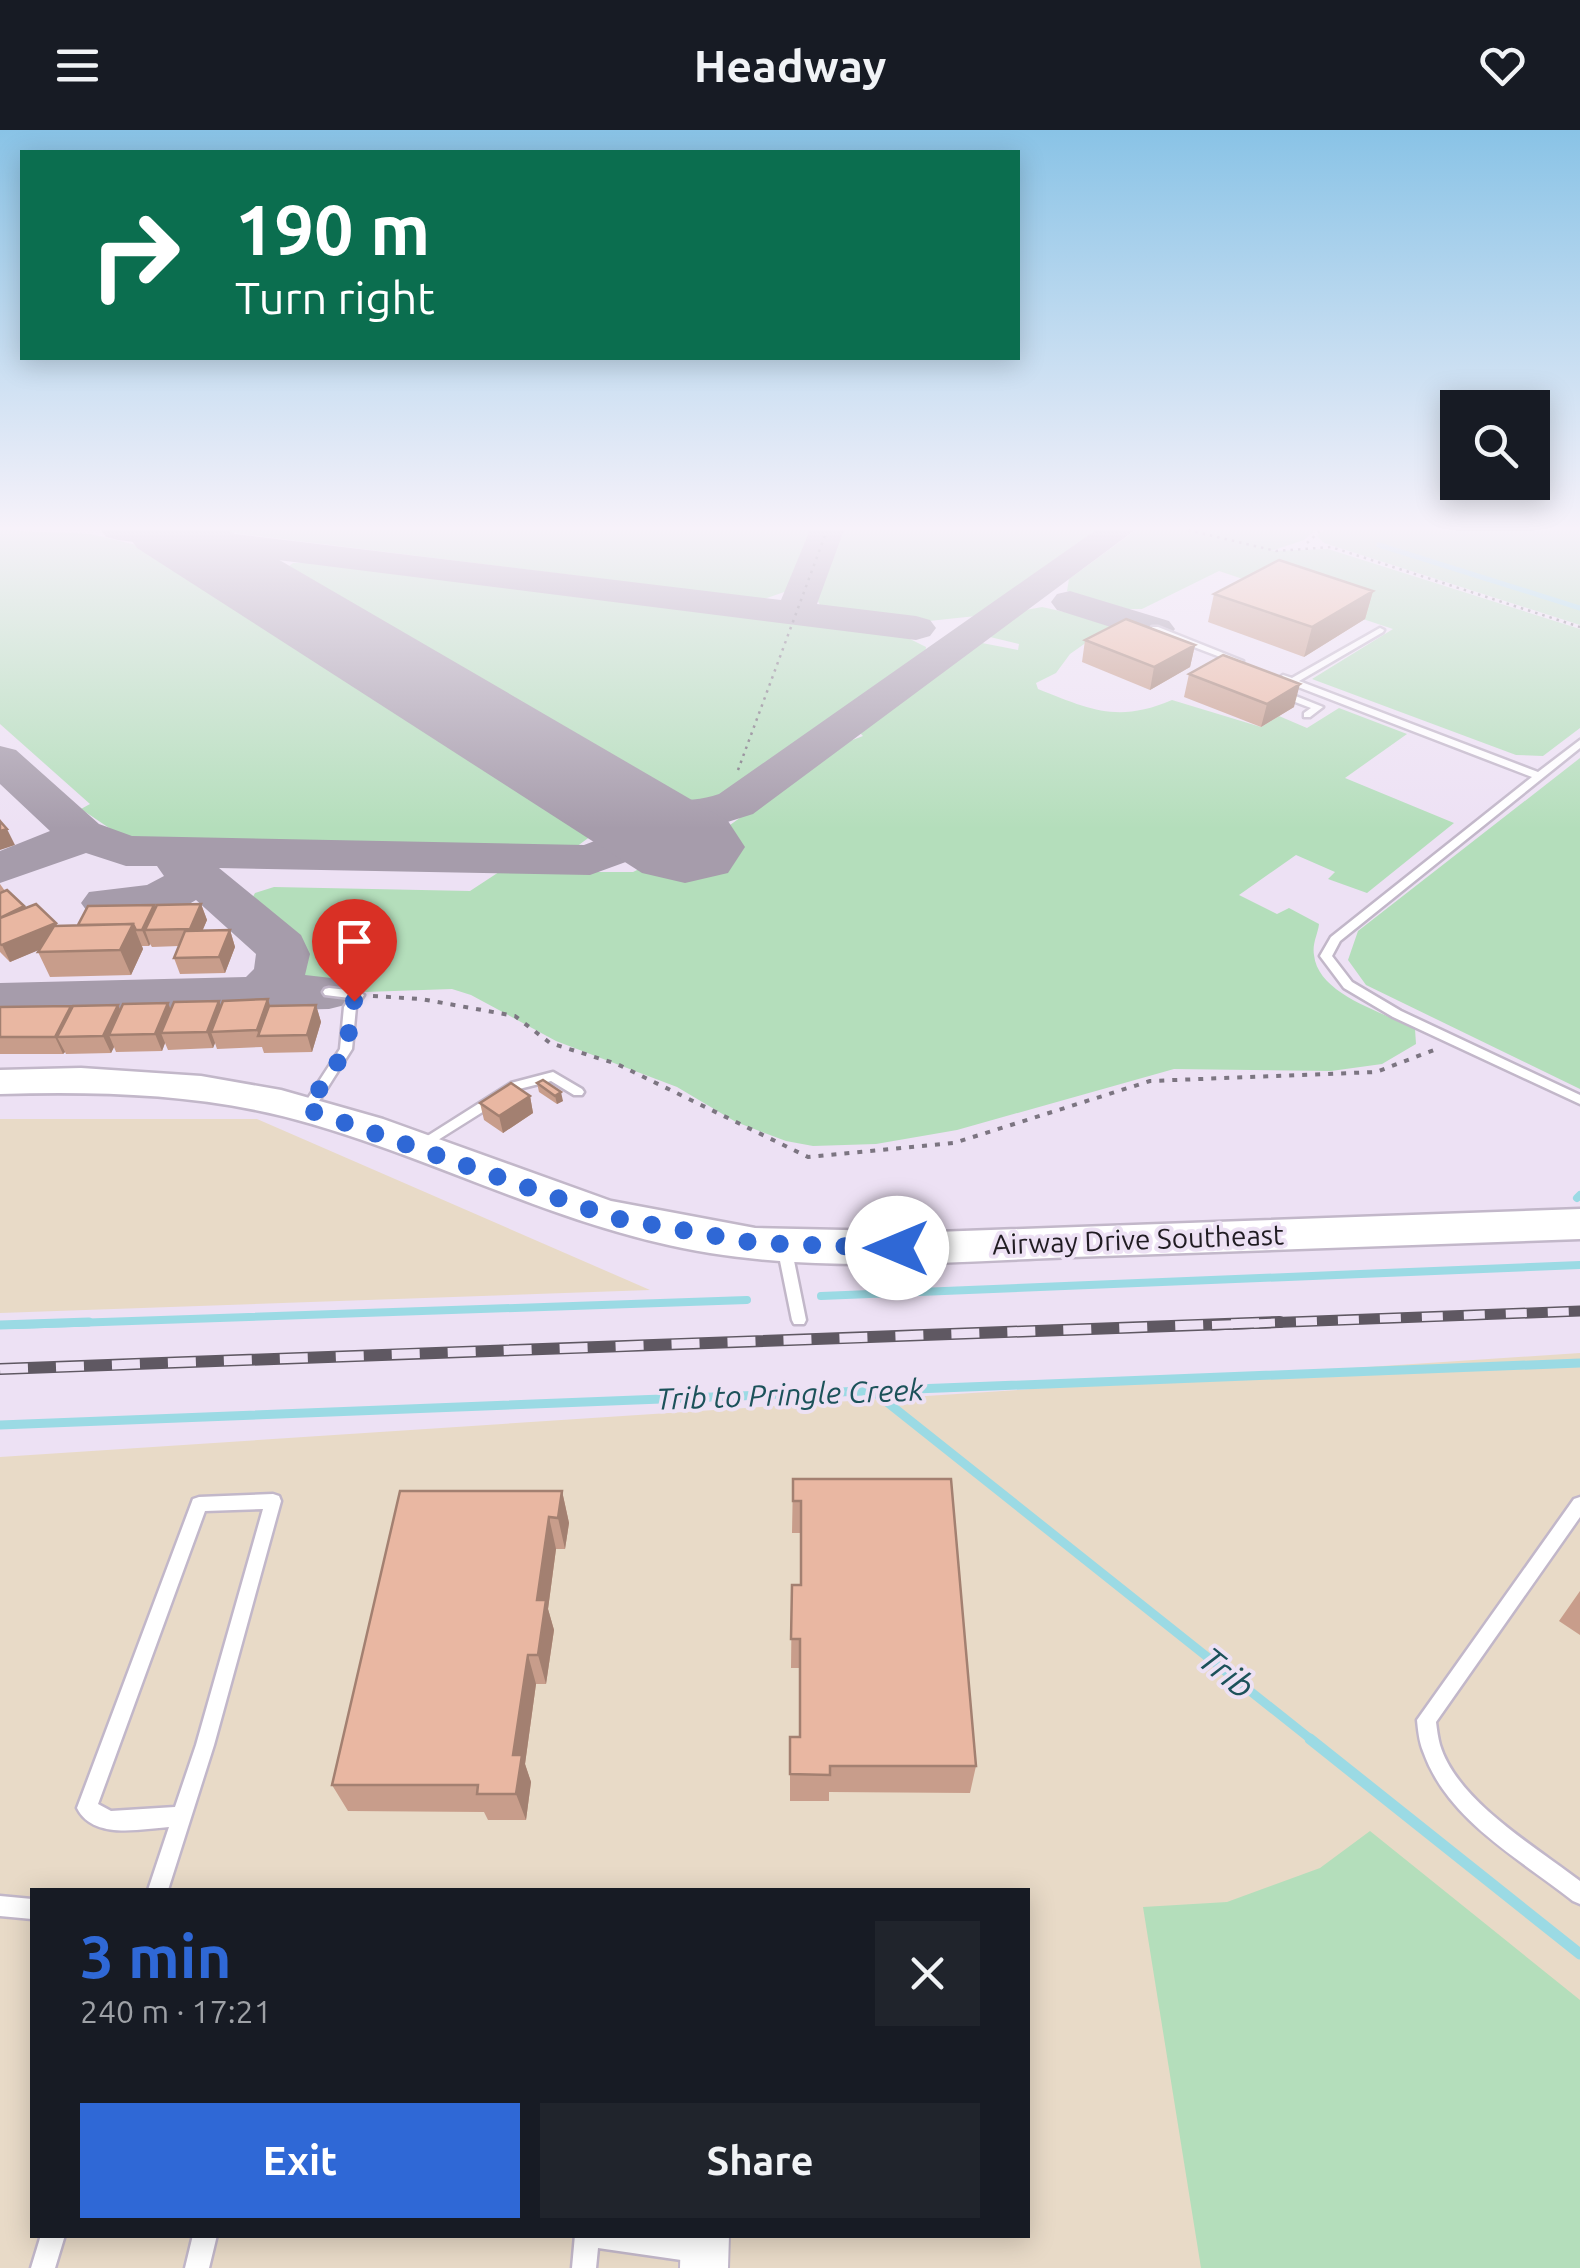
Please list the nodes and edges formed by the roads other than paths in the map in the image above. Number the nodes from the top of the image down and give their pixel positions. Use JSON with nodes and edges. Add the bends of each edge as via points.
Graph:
{"nodes":[{"id":1,"x":1155,"y":630,"type":"edge"},
{"id":2,"x":1380,"y":630,"type":"dead end"},
{"id":3,"x":1258,"y":668,"type":"edge"},
{"id":4,"x":1276,"y":675,"type":"edge"},
{"id":5,"x":1293,"y":682,"type":"junction"},
{"id":6,"x":1306,"y":715,"type":"dead end"},
{"id":7,"x":1580,"y":744,"type":"edge"},
{"id":8,"x":1539,"y":776,"type":"junction"},
{"id":9,"x":330,"y":992,"type":"dead end"},
{"id":10,"x":0,"y":1082,"type":"edge"},
{"id":11,"x":578,"y":1092,"type":"dead end"},
{"id":12,"x":1580,"y":1100,"type":"edge"},
{"id":13,"x":306,"y":1109,"type":"junction"},
{"id":14,"x":416,"y":1147,"type":"junction"},
{"id":15,"x":1580,"y":1224,"type":"edge"},
{"id":16,"x":784,"y":1245,"type":"junction"},
{"id":17,"x":799,"y":1320,"type":"dead end"},
{"id":18,"x":1580,"y":1504,"type":"edge"},
{"id":19,"x":182,"y":1816,"type":"junction"},
{"id":20,"x":159,"y":1888,"type":"edge"},
{"id":21,"x":1580,"y":1894,"type":"edge"},
{"id":22,"x":0,"y":1906,"type":"edge"},
{"id":23,"x":30,"y":1909,"type":"edge"},
{"id":24,"x":52,"y":2238,"type":"edge"},
{"id":25,"x":204,"y":2238,"type":"edge"},
{"id":26,"x":589,"y":2238,"type":"edge"},
{"id":27,"x":611,"y":2238,"type":"edge"},
{"id":28,"x":704,"y":2251,"type":"edge"},
{"id":29,"x":43,"y":2268,"type":"edge"},
{"id":30,"x":197,"y":2268,"type":"edge"},
{"id":31,"x":584,"y":2268,"type":"edge"}],
"edges":[{"from":1,"to":3,"type":"lane"},
{"from":2,"to":5,"type":"lane"},
{"from":4,"to":5,"type":"lane"},
{"from":5,"to":6,"type":"lane","via":[[1276,691],[1318,707]]},
{"from":5,"to":8,"type":"lane"},
{"from":7,"to":8,"type":"lane"},
{"from":8,"to":12,"type":"lane","via":[[1336,939],[1326,956],[1348,985]]},
{"from":9,"to":13,"type":"lane","via":[[358,995],[350,1007],[346,1050]]},
{"from":10,"to":13,"type":"street","name":"Airway Drive Southeast","via":[[168,1085]]},
{"from":11,"to":14,"type":"lane","via":[[553,1076],[515,1086]]},
{"from":13,"to":14,"type":"street","name":"Airway Drive Southeast"},
{"from":14,"to":16,"type":"street","name":"Airway Drive Southeast","via":[[614,1218]]},
{"from":15,"to":16,"type":"street","name":"Airway Drive Southeast","via":[[897,1248]]},
{"from":16,"to":17,"type":"lane"},
{"from":18,"to":21,"type":"lane","via":[[1426,1720],[1427,1739],[1452,1789]]},
{"from":19,"to":19,"type":"lane","via":[[205,1745],[273,1501],[199,1504],[88,1808],[109,1821]]},
{"from":19,"to":20,"type":"lane"},
{"from":22,"to":23,"type":"lane"},
{"from":24,"to":29,"type":"lane"},
{"from":25,"to":30,"type":"lane"},
{"from":26,"to":31,"type":"lane"},
{"from":27,"to":28,"type":"lane"}]}
